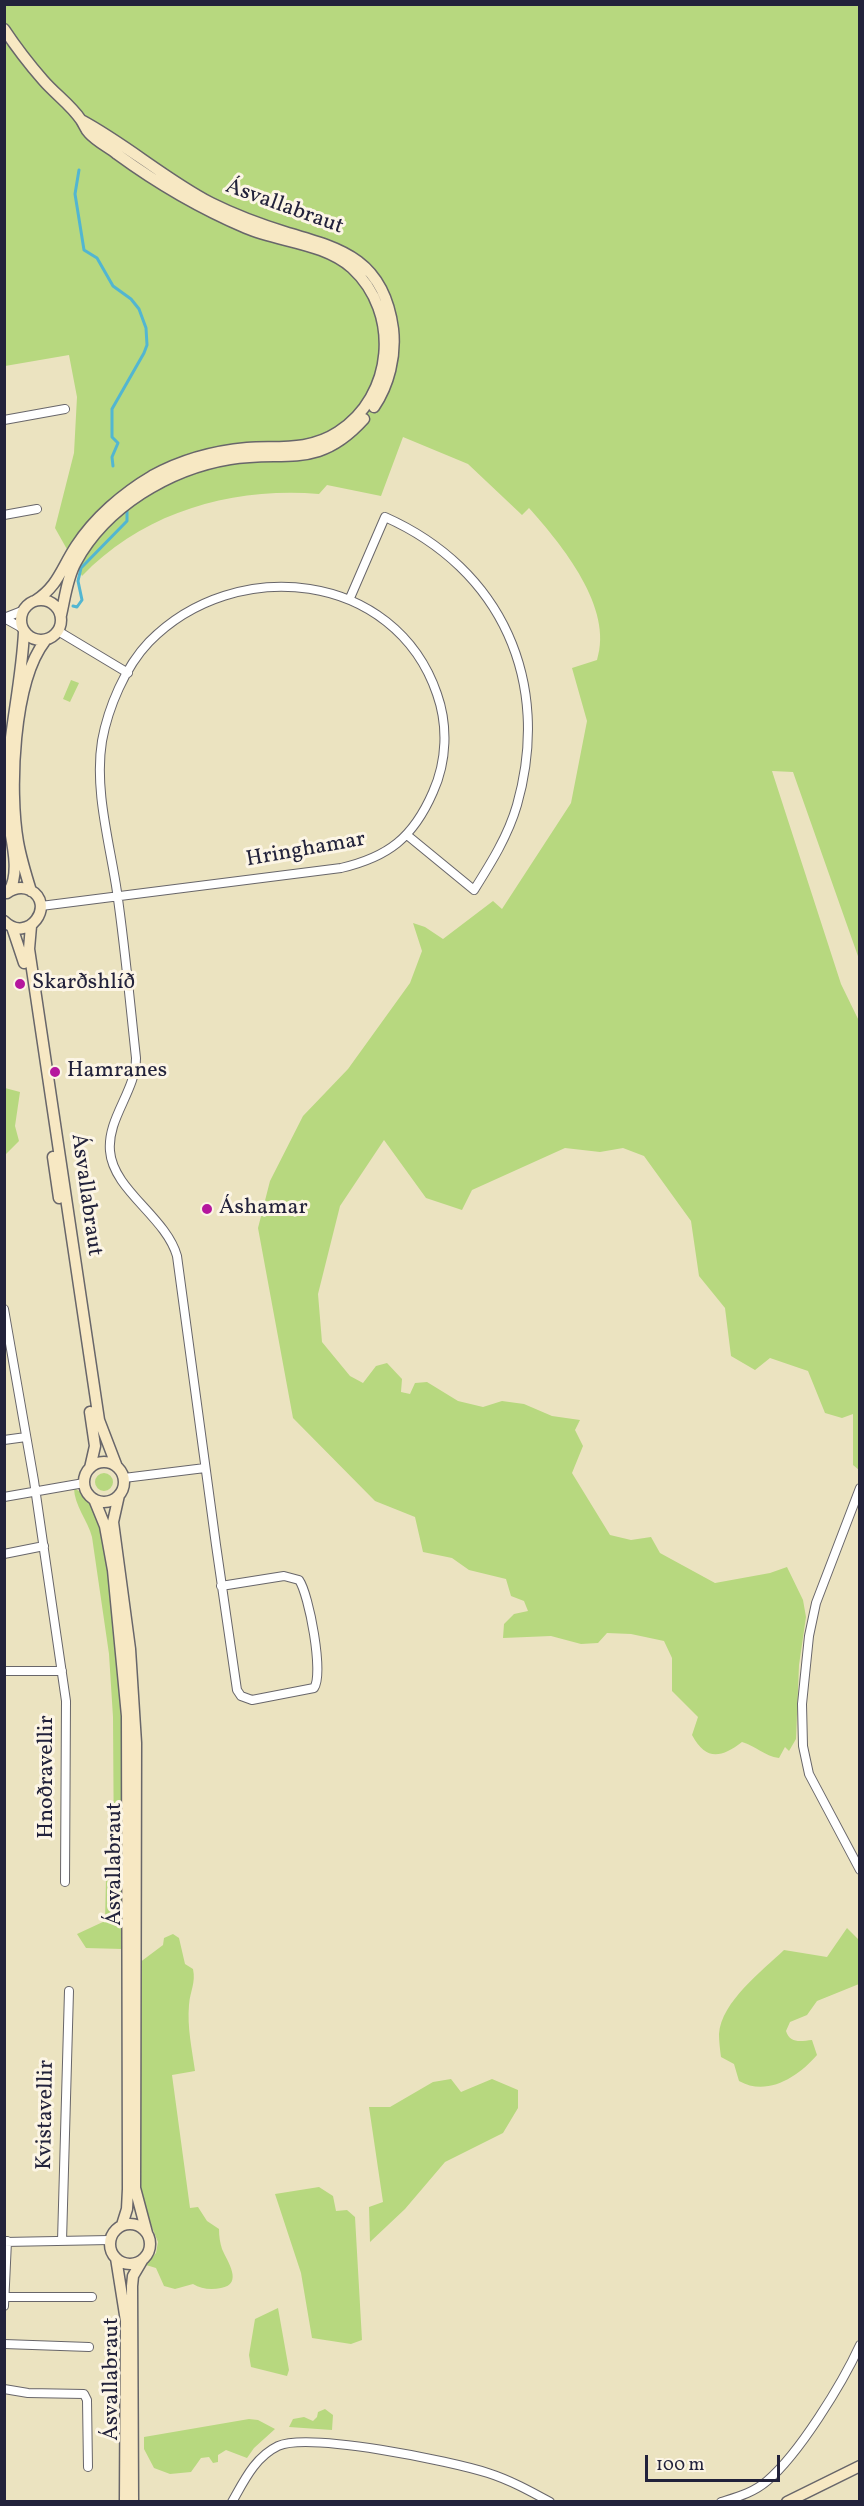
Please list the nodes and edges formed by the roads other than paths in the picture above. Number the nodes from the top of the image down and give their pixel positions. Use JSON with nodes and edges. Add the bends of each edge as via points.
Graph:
{"nodes":[{"id":1,"x":4,"y":29,"type":"edge"},
{"id":2,"x":81,"y":120,"type":"junction"},
{"id":3,"x":65,"y":409,"type":"dead end"},
{"id":4,"x":4,"y":420,"type":"edge"},
{"id":5,"x":37,"y":509,"type":"dead end"},
{"id":6,"x":4,"y":515,"type":"edge"},
{"id":7,"x":350,"y":598,"type":"junction"},
{"id":8,"x":35,"y":601,"type":"junction"},
{"id":9,"x":22,"y":612,"type":"junction"},
{"id":10,"x":61,"y":615,"type":"junction"},
{"id":11,"x":4,"y":618,"type":"edge"},
{"id":12,"x":23,"y":630,"type":"junction"},
{"id":13,"x":58,"y":631,"type":"junction"},
{"id":14,"x":45,"y":640,"type":"junction"},
{"id":15,"x":128,"y":673,"type":"junction"},
{"id":16,"x":407,"y":835,"type":"junction"},
{"id":17,"x":31,"y":891,"type":"junction"},
{"id":18,"x":7,"y":893,"type":"edge"},
{"id":19,"x":118,"y":897,"type":"junction"},
{"id":20,"x":41,"y":906,"type":"junction"},
{"id":21,"x":8,"y":924,"type":"edge"},
{"id":22,"x":31,"y":926,"type":"junction"},
{"id":23,"x":4,"y":1309,"type":"edge"},
{"id":24,"x":8,"y":1347,"type":"edge"},
{"id":25,"x":26,"y":1437,"type":"junction"},
{"id":26,"x":4,"y":1440,"type":"edge"},
{"id":27,"x":117,"y":1467,"type":"junction"},
{"id":28,"x":90,"y":1468,"type":"junction"},
{"id":29,"x":205,"y":1468,"type":"junction"},
{"id":30,"x":124,"y":1478,"type":"junction"},
{"id":31,"x":84,"y":1483,"type":"junction"},
{"id":32,"x":860,"y":1488,"type":"edge"},
{"id":33,"x":36,"y":1491,"type":"junction"},
{"id":34,"x":119,"y":1495,"type":"junction"},
{"id":35,"x":4,"y":1497,"type":"edge"},
{"id":36,"x":94,"y":1499,"type":"junction"},
{"id":37,"x":44,"y":1546,"type":"junction"},
{"id":38,"x":4,"y":1554,"type":"edge"},
{"id":39,"x":221,"y":1586,"type":"junction"},
{"id":40,"x":4,"y":1671,"type":"edge"},
{"id":41,"x":62,"y":1671,"type":"junction"},
{"id":42,"x":860,"y":1870,"type":"edge"},
{"id":43,"x":65,"y":1882,"type":"dead end"},
{"id":44,"x":69,"y":1991,"type":"dead end"},
{"id":45,"x":122,"y":2225,"type":"junction"},
{"id":46,"x":147,"y":2233,"type":"junction"},
{"id":47,"x":110,"y":2240,"type":"junction"},
{"id":48,"x":6,"y":2241,"type":"edge"},
{"id":49,"x":62,"y":2241,"type":"junction"},
{"id":50,"x":116,"y":2258,"type":"junction"},
{"id":51,"x":143,"y":2259,"type":"junction"},
{"id":52,"x":5,"y":2297,"type":"edge"},
{"id":53,"x":92,"y":2297,"type":"dead end"},
{"id":54,"x":4,"y":2306,"type":"edge"},
{"id":55,"x":4,"y":2343,"type":"edge"},
{"id":56,"x":860,"y":2345,"type":"edge"},
{"id":57,"x":89,"y":2347,"type":"dead end"},
{"id":58,"x":4,"y":2389,"type":"edge"},
{"id":59,"x":860,"y":2466,"type":"edge"},
{"id":60,"x":88,"y":2467,"type":"dead end"},
{"id":61,"x":125,"y":2502,"type":"edge"},
{"id":62,"x":133,"y":2502,"type":"edge"},
{"id":63,"x":232,"y":2502,"type":"edge"},
{"id":64,"x":550,"y":2502,"type":"edge"},
{"id":65,"x":721,"y":2502,"type":"edge"},
{"id":66,"x":787,"y":2502,"type":"edge"}],
"edges":[{"from":1,"to":2,"type":"main road","name":"Ásvallabraut","via":[[42,80]]},
{"from":2,"to":8,"type":"main road","name":"Ásvallabraut","via":[[88,133],[101,143],[199,208],[249,230],[324,252],[350,267],[370,290],[379,308],[384,352],[372,396],[359,415],[340,431],[320,442],[297,447],[211,453],[152,477],[124,495],[92,526],[76,545],[50,591]]},
{"from":2,"to":10,"type":"main road","name":"Ásvallabraut","via":[[213,204],[353,256],[384,297],[393,345],[383,392],[370,412],[343,439],[298,457],[215,462],[170,478],[131,501],[87,544],[75,564]]},
{"from":3,"to":4,"type":"street"},
{"from":5,"to":6,"type":"street"},
{"from":7,"to":15,"type":"street","name":"Hringhamar","via":[[292,588],[226,594],[165,628],[139,654]]},
{"from":7,"to":16,"type":"street","name":"Hringhamar","via":[[383,618],[410,642],[431,676],[442,708],[445,745],[439,779],[425,811]]},
{"from":7,"to":16,"type":"street","via":[[385,517],[434,543],[482,588],[499,614],[522,671],[528,741],[524,777],[506,835],[474,890]]},
{"from":8,"to":9,"type":"main road"},
{"from":8,"to":10,"type":"main road","via":[[48,601]]},
{"from":9,"to":11,"type":"street"},
{"from":9,"to":12,"type":"main road"},
{"from":10,"to":13,"type":"main road"},
{"from":11,"to":12,"type":"street"},
{"from":12,"to":14,"type":"main road","via":[[34,640]]},
{"from":12,"to":18,"type":"main road","via":[[6,770],[14,867],[14,879]]},
{"from":13,"to":14,"type":"main road"},
{"from":13,"to":15,"type":"street"},
{"from":14,"to":17,"type":"main road","via":[[30,669],[15,749],[17,840]]},
{"from":15,"to":19,"type":"street","name":"Hringhamar","via":[[105,727],[99,768]]},
{"from":16,"to":19,"type":"street","name":"Hringhamar","via":[[372,861],[340,868]]},
{"from":17,"to":18,"type":"main road","via":[[20,888]]},
{"from":17,"to":20,"type":"main road"},
{"from":19,"to":20,"type":"street","name":"Hringhamar"},
{"from":19,"to":29,"type":"street","via":[[136,1058],[134,1076],[110,1142],[113,1166],[170,1238],[177,1256]]},
{"from":20,"to":22,"type":"main road","via":[[39,917]]},
{"from":21,"to":22,"type":"main road"},
{"from":21,"to":28,"type":"main road","name":"Ásvallabraut","via":[[20,945],[27,975],[95,1439]]},
{"from":22,"to":27,"type":"main road","name":"Ásvallabraut","via":[[29,949],[99,1420]]},
{"from":23,"to":24,"type":"street","name":"Hnoðravellir"},
{"from":24,"to":25,"type":"street","name":"Hnoðravellir"},
{"from":25,"to":26,"type":"street"},
{"from":25,"to":33,"type":"street","name":"Hnoðravellir"},
{"from":27,"to":28,"type":"main road","via":[[106,1462]]},
{"from":27,"to":30,"type":"main road"},
{"from":28,"to":31,"type":"main road"},
{"from":29,"to":30,"type":"street"},
{"from":29,"to":39,"type":"street"},
{"from":30,"to":34,"type":"main road"},
{"from":31,"to":33,"type":"street"},
{"from":31,"to":36,"type":"main road"},
{"from":32,"to":42,"type":"street","via":[[816,1603],[802,1704],[803,1746],[809,1774]]},
{"from":33,"to":35,"type":"street"},
{"from":33,"to":37,"type":"street","name":"Hnoðravellir"},
{"from":34,"to":36,"type":"main road","via":[[109,1501]]},
{"from":34,"to":46,"type":"main road","name":"Ásvallabraut","via":[[113,1522],[130,1649],[135,1743],[135,2188]]},
{"from":36,"to":45,"type":"main road","name":"Ásvallabraut","via":[[105,1526],[113,1570],[127,1716],[128,2188]]},
{"from":37,"to":38,"type":"street"},
{"from":37,"to":41,"type":"street","name":"Hnoðravellir"},
{"from":39,"to":39,"type":"street","via":[[284,1576],[299,1580],[306,1593],[315,1648],[318,1677],[314,1688],[252,1700],[241,1696]]},
{"from":40,"to":41,"type":"street"},
{"from":41,"to":43,"type":"street","name":"Hnoðravellir","via":[[67,1741]]},
{"from":44,"to":49,"type":"street","name":"Kvistavellir"},
{"from":45,"to":46,"type":"main road","via":[[133,2224]]},
{"from":45,"to":47,"type":"main road"},
{"from":46,"to":51,"type":"main road","via":[[150,2247]]},
{"from":47,"to":49,"type":"street"},
{"from":47,"to":50,"type":"main road"},
{"from":48,"to":49,"type":"street"},
{"from":48,"to":52,"type":"street"},
{"from":50,"to":51,"type":"main road","via":[[127,2264]]},
{"from":50,"to":61,"type":"main road","name":"Ásvallabraut","via":[[126,2321]]},
{"from":51,"to":62,"type":"main road","name":"Ásvallabraut","via":[[132,2286]]},
{"from":52,"to":53,"type":"street"},
{"from":52,"to":54,"type":"street"},
{"from":55,"to":57,"type":"street"},
{"from":56,"to":65,"type":"street","via":[[820,2414],[781,2467],[758,2487]]},
{"from":58,"to":60,"type":"street","via":[[84,2394]]},
{"from":59,"to":66,"type":"main road"},
{"from":63,"to":64,"type":"street","via":[[265,2454],[297,2441],[345,2445],[467,2467]]}]}
